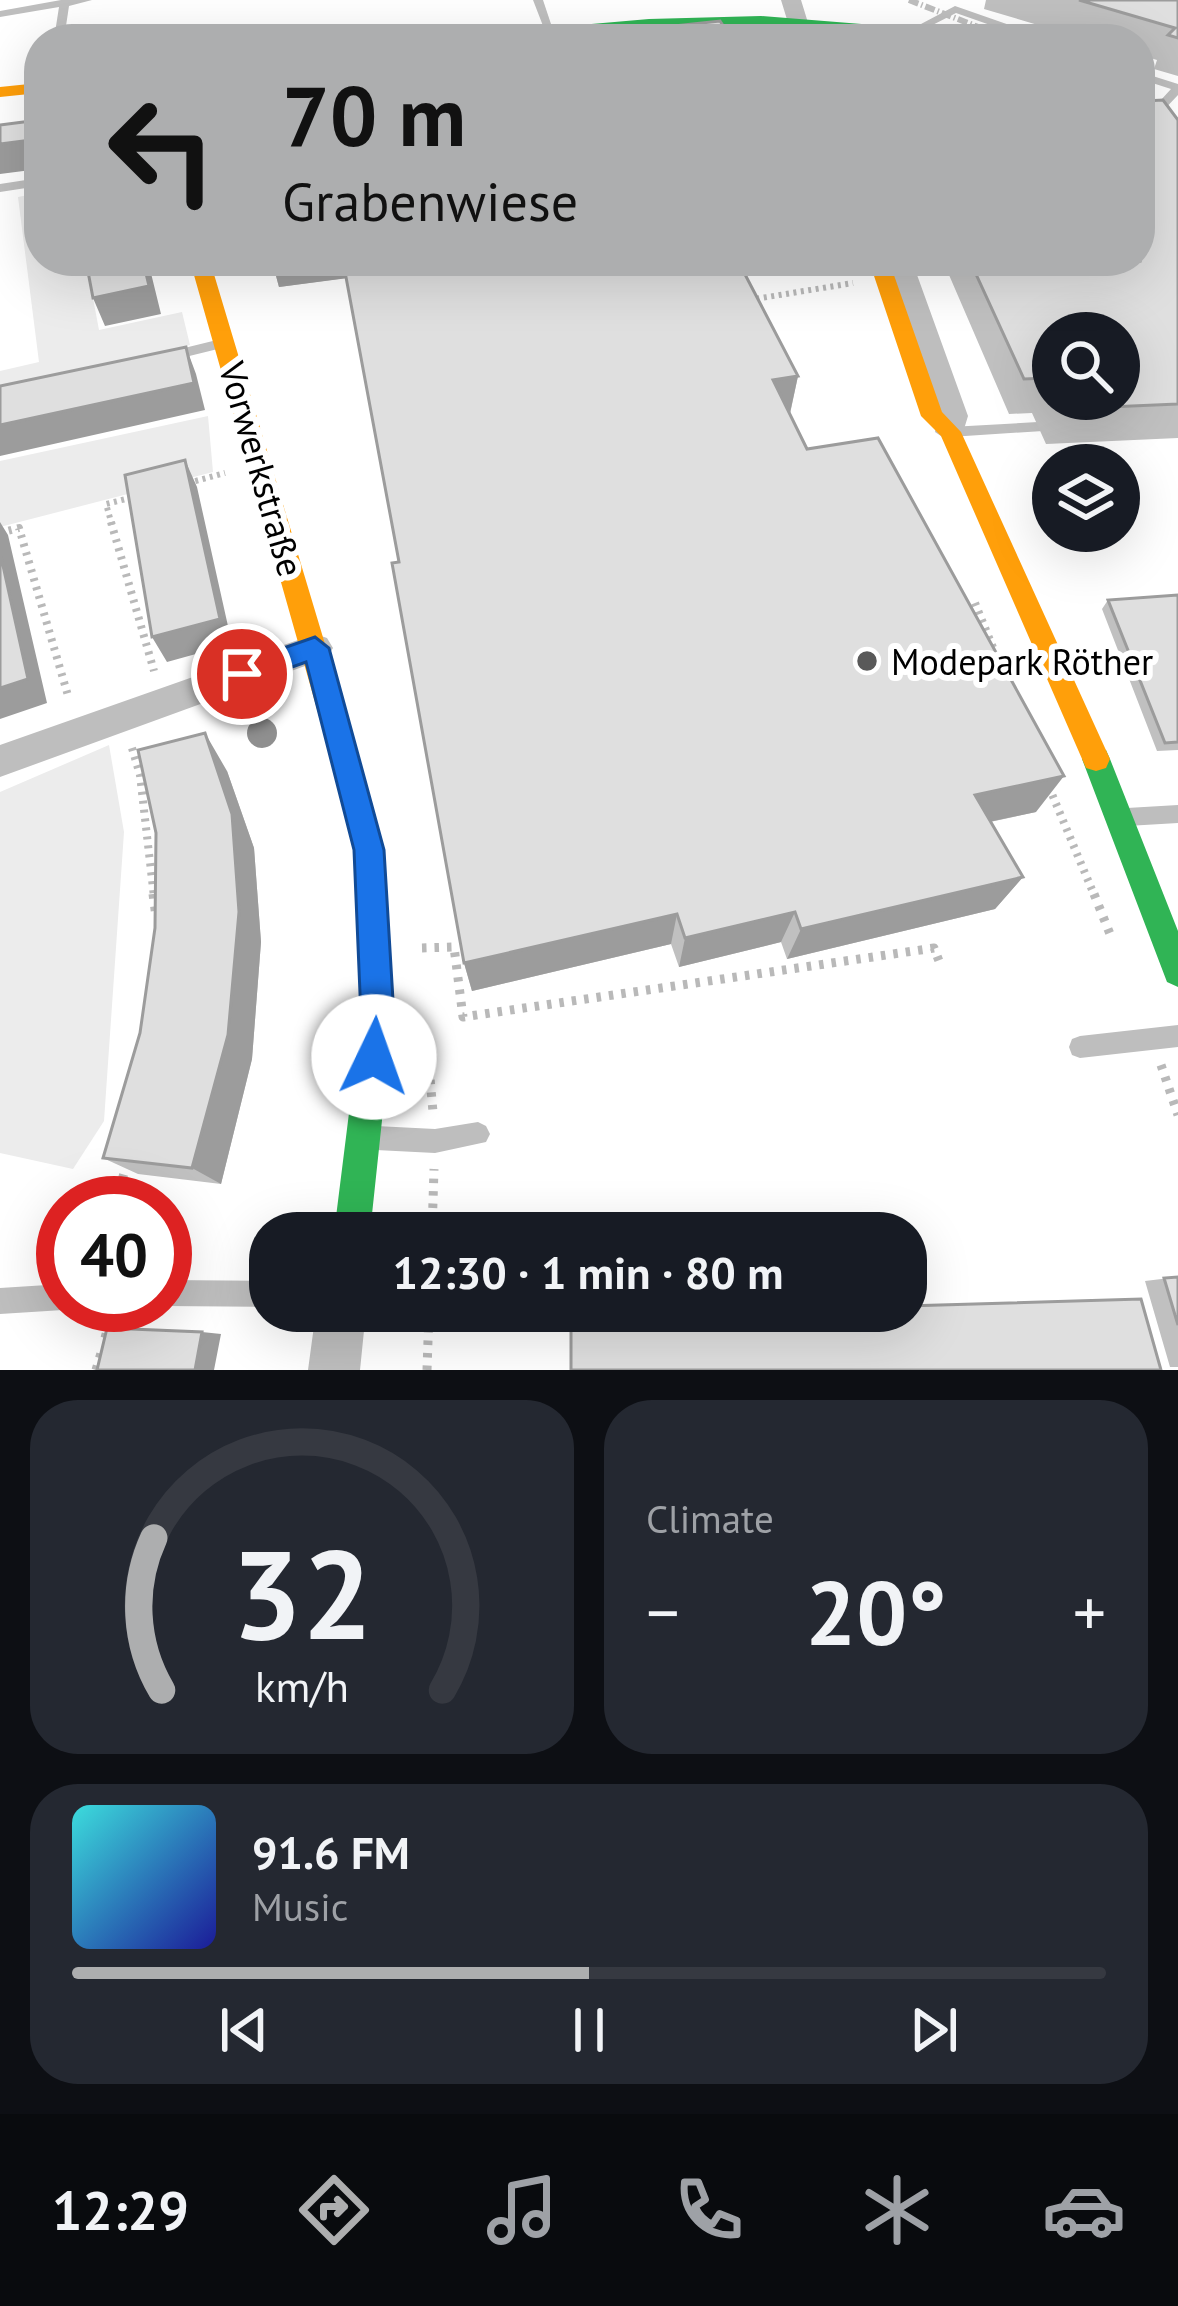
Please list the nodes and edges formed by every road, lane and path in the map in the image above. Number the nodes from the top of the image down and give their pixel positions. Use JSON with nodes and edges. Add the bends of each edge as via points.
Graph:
{"nodes":[{"id":1,"x":88,"y":0,"type":"edge"},
{"id":2,"x":65,"y":2,"type":"edge"},
{"id":3,"x":0,"y":14,"type":"edge"},
{"id":4,"x":797,"y":18,"type":"edge"},
{"id":5,"x":627,"y":24,"type":"edge"},
{"id":6,"x":838,"y":24,"type":"edge"},
{"id":7,"x":936,"y":24,"type":"edge"},
{"id":8,"x":998,"y":24,"type":"edge"},
{"id":9,"x":1178,"y":88,"type":"edge"},
{"id":10,"x":1158,"y":114,"type":"edge"},
{"id":11,"x":205,"y":276,"type":"edge"},
{"id":12,"x":844,"y":276,"type":"edge"},
{"id":13,"x":892,"y":276,"type":"edge"},
{"id":14,"x":730,"y":302,"type":"edge"},
{"id":15,"x":225,"y":343,"type":"junction"},
{"id":16,"x":159,"y":358,"type":"edge"},
{"id":17,"x":1038,"y":427,"type":"dead end"},
{"id":18,"x":950,"y":432,"type":"junction"},
{"id":19,"x":222,"y":452,"type":"dead end"},
{"id":20,"x":225,"y":472,"type":"junction"},
{"id":21,"x":185,"y":483,"type":"edge"},
{"id":22,"x":146,"y":494,"type":"edge"},
{"id":23,"x":231,"y":494,"type":"dead end"},
{"id":24,"x":0,"y":533,"type":"edge"},
{"id":25,"x":974,"y":600,"type":"dead end"},
{"id":26,"x":982,"y":620,"type":"junction"},
{"id":27,"x":959,"y":625,"type":"edge"},
{"id":28,"x":315,"y":648,"type":"junction"},
{"id":29,"x":1000,"y":664,"type":"edge"},
{"id":30,"x":165,"y":700,"type":"junction"},
{"id":31,"x":122,"y":715,"type":"junction"},
{"id":32,"x":78,"y":730,"type":"junction"},
{"id":33,"x":0,"y":760,"type":"edge"},
{"id":34,"x":1045,"y":774,"type":"edge"},
{"id":35,"x":1178,"y":814,"type":"edge"},
{"id":36,"x":1122,"y":817,"type":"junction"},
{"id":37,"x":155,"y":932,"type":"edge"},
{"id":38,"x":420,"y":949,"type":"dead end"},
{"id":39,"x":1116,"y":950,"type":"dead end"},
{"id":40,"x":939,"y":961,"type":"dead end"},
{"id":41,"x":1178,"y":971,"type":"edge"},
{"id":42,"x":1178,"y":1036,"type":"edge"},
{"id":43,"x":1152,"y":1038,"type":"junction"},
{"id":44,"x":1080,"y":1047,"type":"dead end"},
{"id":45,"x":1178,"y":1115,"type":"edge"},
{"id":46,"x":133,"y":1134,"type":"edge"},
{"id":47,"x":478,"y":1134,"type":"dead end"},
{"id":48,"x":365,"y":1138,"type":"junction"},
{"id":49,"x":123,"y":1176,"type":"edge"},
{"id":50,"x":355,"y":1212,"type":"edge"},
{"id":51,"x":192,"y":1293,"type":"edge"},
{"id":52,"x":249,"y":1294,"type":"edge"},
{"id":53,"x":36,"y":1299,"type":"edge"},
{"id":54,"x":0,"y":1301,"type":"edge"},
{"id":55,"x":107,"y":1332,"type":"edge"},
{"id":56,"x":339,"y":1332,"type":"edge"},
{"id":57,"x":428,"y":1332,"type":"edge"},
{"id":58,"x":96,"y":1370,"type":"edge"},
{"id":59,"x":334,"y":1370,"type":"edge"},
{"id":60,"x":427,"y":1370,"type":"edge"}],
"edges":[{"from":1,"to":2,"type":"lane"},
{"from":2,"to":3,"type":"lane"},
{"from":4,"to":5,"type":"street","via":[[734,13]]},
{"from":4,"to":6,"type":"street"},
{"from":7,"to":8,"type":"lane","via":[[955,9]]},
{"from":9,"to":10,"type":"lane"},
{"from":11,"to":15,"type":"street","name":"Vorwerkstraße"},
{"from":12,"to":14,"type":"path"},
{"from":13,"to":18,"type":"street","via":[[953,416]]},
{"from":15,"to":16,"type":"lane","name":"Vorwerkstraße"},
{"from":15,"to":28,"type":"street","name":"Vorwerkstraße"},
{"from":17,"to":18,"type":"lane"},
{"from":18,"to":36,"type":"street"},
{"from":19,"to":20,"type":"path"},
{"from":20,"to":21,"type":"path"},
{"from":20,"to":23,"type":"path"},
{"from":22,"to":30,"type":"path","via":[[106,504]]},
{"from":24,"to":32,"type":"path","via":[[19,528]]},
{"from":25,"to":26,"type":"path"},
{"from":26,"to":27,"type":"path"},
{"from":26,"to":29,"type":"path"},
{"from":28,"to":30,"type":"street"},
{"from":28,"to":48,"type":"street","name":"Vorwerkstraße","via":[[369,850],[377,1017]]},
{"from":30,"to":31,"type":"street"},
{"from":31,"to":32,"type":"street"},
{"from":31,"to":37,"type":"path","via":[[140,775]]},
{"from":32,"to":33,"type":"street"},
{"from":34,"to":39,"type":"path"},
{"from":35,"to":36,"type":"lane"},
{"from":36,"to":41,"type":"street"},
{"from":38,"to":40,"type":"path","via":[[454,947],[464,1017],[934,948]]},
{"from":42,"to":43,"type":"lane"},
{"from":43,"to":44,"type":"lane"},
{"from":43,"to":45,"type":"path"},
{"from":46,"to":49,"type":"path"},
{"from":47,"to":48,"type":"lane"},
{"from":48,"to":50,"type":"street","name":"Vorwerkstraße"},
{"from":51,"to":52,"type":"lane"},
{"from":53,"to":54,"type":"lane"},
{"from":55,"to":58,"type":"path"},
{"from":56,"to":59,"type":"street"},
{"from":57,"to":60,"type":"path"}]}
